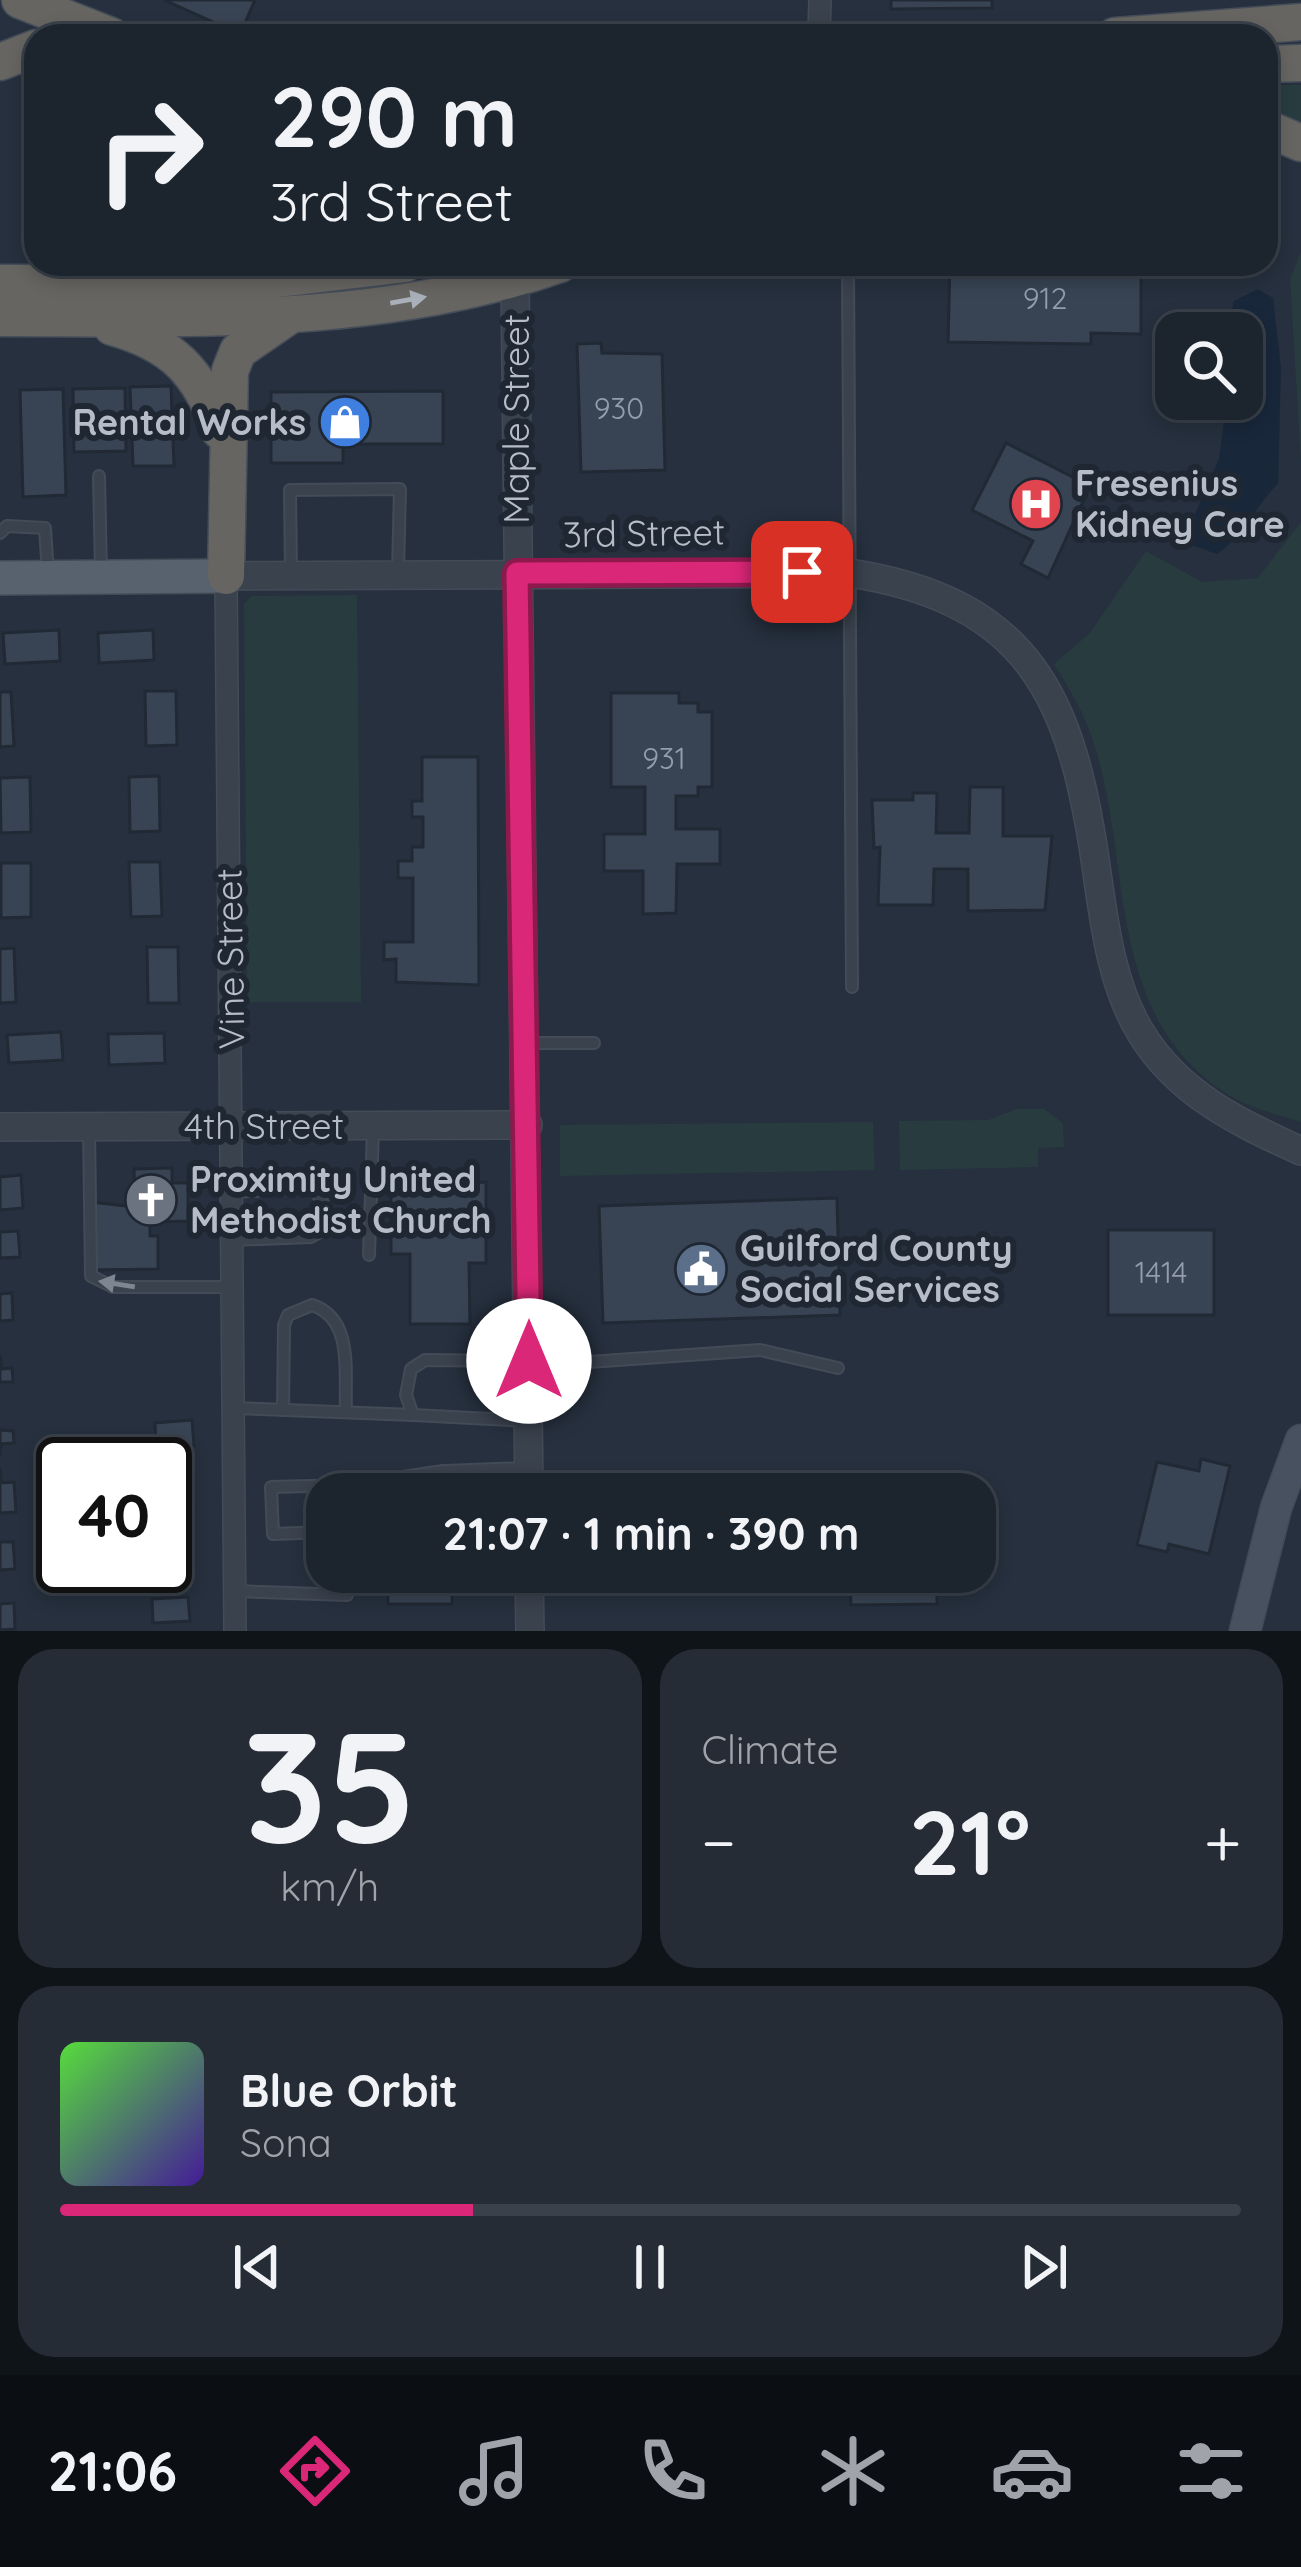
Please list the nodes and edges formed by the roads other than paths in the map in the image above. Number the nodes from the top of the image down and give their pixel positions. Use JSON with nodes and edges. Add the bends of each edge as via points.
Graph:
{"nodes":[{"id":1,"x":20,"y":0,"type":"edge"},
{"id":2,"x":1237,"y":0,"type":"edge"},
{"id":3,"x":81,"y":24,"type":"edge"},
{"id":4,"x":1157,"y":24,"type":"edge"},
{"id":5,"x":304,"y":276,"type":"edge"},
{"id":6,"x":496,"y":276,"type":"edge"},
{"id":7,"x":518,"y":276,"type":"edge"},
{"id":8,"x":848,"y":276,"type":"edge"},
{"id":9,"x":0,"y":280,"type":"edge"},
{"id":10,"x":292,"y":314,"type":"junction"},
{"id":11,"x":0,"y":318,"type":"edge"},
{"id":12,"x":79,"y":318,"type":"junction"},
{"id":13,"x":224,"y":446,"type":"junction"},
{"id":14,"x":100,"y":476,"type":"dead end"},
{"id":15,"x":0,"y":532,"type":"edge"},
{"id":16,"x":517,"y":573,"type":"junction"},
{"id":17,"x":850,"y":573,"type":"junction"},
{"id":18,"x":398,"y":574,"type":"junction"},
{"id":19,"x":291,"y":575,"type":"junction"},
{"id":20,"x":226,"y":576,"type":"junction"},
{"id":21,"x":49,"y":577,"type":"junction"},
{"id":22,"x":100,"y":577,"type":"junction"},
{"id":23,"x":0,"y":578,"type":"edge"},
{"id":24,"x":852,"y":987,"type":"dead end"},
{"id":25,"x":525,"y":1043,"type":"junction"},
{"id":26,"x":594,"y":1043,"type":"dead end"},
{"id":27,"x":528,"y":1125,"type":"junction"},
{"id":28,"x":231,"y":1126,"type":"junction"},
{"id":29,"x":373,"y":1126,"type":"junction"},
{"id":30,"x":0,"y":1127,"type":"edge"},
{"id":31,"x":89,"y":1127,"type":"junction"},
{"id":32,"x":1301,"y":1151,"type":"edge"},
{"id":33,"x":233,"y":1192,"type":"junction"},
{"id":34,"x":233,"y":1240,"type":"junction"},
{"id":35,"x":369,"y":1255,"type":"dead end"},
{"id":36,"x":233,"y":1287,"type":"junction"},
{"id":37,"x":529,"y":1361,"type":"junction"},
{"id":38,"x":838,"y":1368,"type":"dead end"},
{"id":39,"x":234,"y":1408,"type":"junction"},
{"id":40,"x":283,"y":1410,"type":"junction"},
{"id":41,"x":346,"y":1412,"type":"junction"},
{"id":42,"x":413,"y":1415,"type":"junction"},
{"id":43,"x":529,"y":1420,"type":"junction"},
{"id":44,"x":1301,"y":1441,"type":"edge"},
{"id":45,"x":529,"y":1473,"type":"edge"},
{"id":46,"x":306,"y":1488,"type":"edge"},
{"id":47,"x":306,"y":1533,"type":"edge"},
{"id":48,"x":235,"y":1591,"type":"junction"},
{"id":49,"x":347,"y":1593,"type":"edge"},
{"id":50,"x":530,"y":1593,"type":"edge"},
{"id":51,"x":235,"y":1631,"type":"edge"},
{"id":52,"x":530,"y":1631,"type":"edge"},
{"id":53,"x":1245,"y":1631,"type":"edge"}],
"edges":[{"from":1,"to":3,"type":"highway"},
{"from":2,"to":4,"type":"highway"},
{"from":5,"to":9,"type":"highway","via":[[245,283]]},
{"from":10,"to":6,"type":"highway","one_way":true},
{"from":7,"to":16,"type":"street","name":"Maple Street"},
{"from":8,"to":17,"type":"lane"},
{"from":10,"to":12,"type":"highway"},
{"from":10,"to":13,"type":"highway","via":[[238,351]]},
{"from":11,"to":12,"type":"highway"},
{"from":12,"to":13,"type":"highway","via":[[146,336],[182,357],[206,391]]},
{"from":13,"to":20,"type":"highway"},
{"from":14,"to":22,"type":"lane"},
{"from":15,"to":21,"type":"lane","via":[[45,528]]},
{"from":16,"to":17,"type":"street","name":"3rd Street"},
{"from":16,"to":18,"type":"street","name":"3rd Street"},
{"from":16,"to":25,"type":"street","name":"Maple Street"},
{"from":17,"to":24,"type":"lane"},
{"from":17,"to":32,"type":"street","name":"3rd Street","via":[[932,589],[981,618],[1039,676],[1064,719],[1104,926],[1139,1032],[1201,1100]]},
{"from":18,"to":19,"type":"street","name":"3rd Street"},
{"from":18,"to":19,"type":"lane","via":[[400,489],[290,490]]},
{"from":19,"to":20,"type":"street","name":"3rd Street"},
{"from":20,"to":22,"type":"main road","name":"3rd Street"},
{"from":20,"to":28,"type":"street","name":"Vine Street"},
{"from":21,"to":22,"type":"main road","name":"3rd Street"},
{"from":21,"to":23,"type":"main road","name":"3rd Street"},
{"from":25,"to":26,"type":"lane"},
{"from":25,"to":27,"type":"street","name":"Maple Street"},
{"from":27,"to":29,"type":"street","name":"4th Street"},
{"from":27,"to":37,"type":"street","name":"Maple Street"},
{"from":28,"to":29,"type":"street","name":"4th Street"},
{"from":28,"to":31,"type":"street","name":"4th Street"},
{"from":28,"to":33,"type":"street","name":"Vine Street"},
{"from":29,"to":35,"type":"lane"},
{"from":30,"to":31,"type":"street","name":"4th Street"},
{"from":36,"to":31,"type":"lane","one_way":true,"via":[[113,1287],[91,1276]]},
{"from":33,"to":34,"type":"street","name":"Vine Street"},
{"from":33,"to":34,"type":"lane","via":[[309,1188],[326,1217],[311,1237]]},
{"from":34,"to":36,"type":"street","name":"Vine Street"},
{"from":36,"to":39,"type":"street","name":"Vine Street"},
{"from":37,"to":38,"type":"lane","via":[[760,1350]]},
{"from":37,"to":42,"type":"lane","via":[[417,1363],[406,1382]]},
{"from":37,"to":43,"type":"street","name":"Maple Street"},
{"from":39,"to":40,"type":"lane"},
{"from":39,"to":48,"type":"street","name":"Vine Street"},
{"from":40,"to":41,"type":"lane"},
{"from":40,"to":41,"type":"lane","via":[[284,1325],[312,1305],[338,1321],[342,1333]]},
{"from":41,"to":42,"type":"lane"},
{"from":42,"to":43,"type":"lane"},
{"from":43,"to":45,"type":"street","name":"Maple Street"},
{"from":44,"to":53,"type":"main road"},
{"from":46,"to":47,"type":"lane","via":[[271,1487],[272,1534]]},
{"from":48,"to":49,"type":"lane"},
{"from":48,"to":51,"type":"street","name":"Vine Street"},
{"from":50,"to":52,"type":"street"}]}
